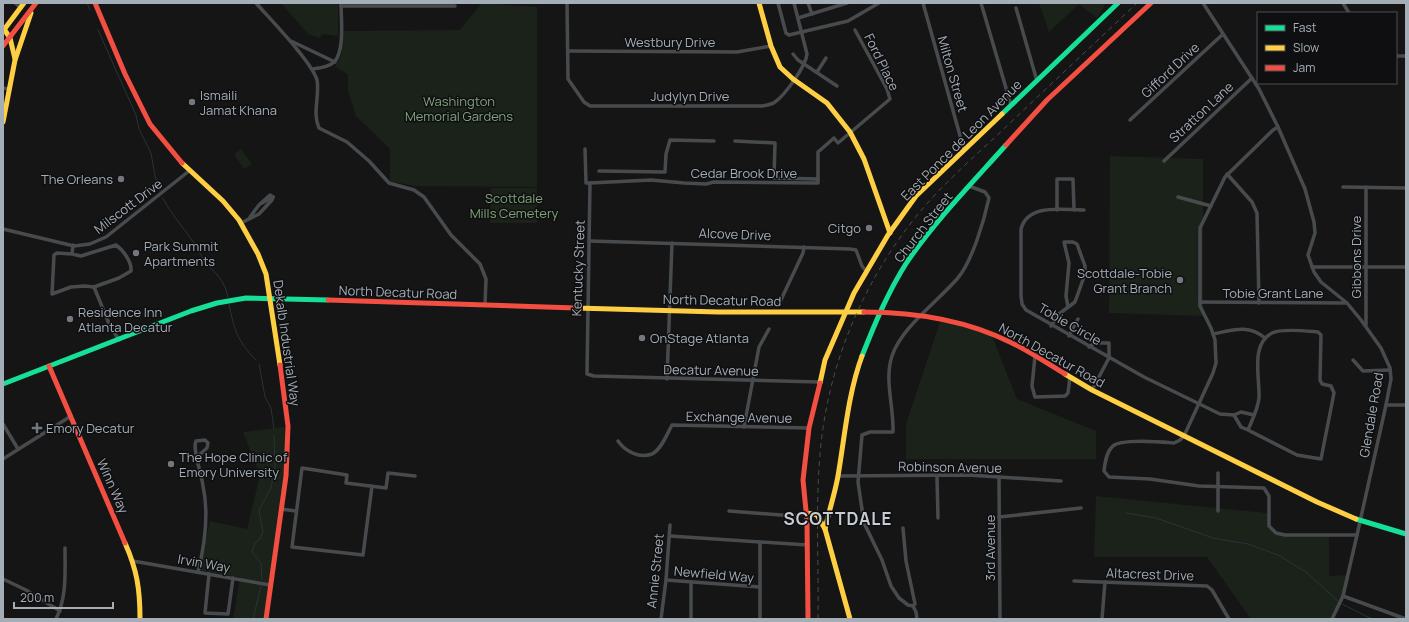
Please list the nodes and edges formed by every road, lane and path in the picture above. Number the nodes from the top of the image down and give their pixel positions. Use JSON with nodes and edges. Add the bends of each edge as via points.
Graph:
{"nodes":[{"id":1,"x":15,"y":3,"type":"edge"},
{"id":2,"x":36,"y":3,"type":"edge"},
{"id":3,"x":95,"y":3,"type":"edge"},
{"id":4,"x":256,"y":3,"type":"edge"},
{"id":5,"x":567,"y":3,"type":"edge"},
{"id":6,"x":759,"y":3,"type":"edge"},
{"id":7,"x":778,"y":3,"type":"edge"},
{"id":8,"x":794,"y":3,"type":"edge"},
{"id":9,"x":808,"y":3,"type":"edge"},
{"id":10,"x":847,"y":3,"type":"edge"},
{"id":11,"x":879,"y":3,"type":"edge"},
{"id":12,"x":923,"y":3,"type":"edge"},
{"id":13,"x":981,"y":3,"type":"edge"},
{"id":14,"x":1113,"y":3,"type":"edge"},
{"id":15,"x":1118,"y":3,"type":"edge"},
{"id":16,"x":1151,"y":3,"type":"edge"},
{"id":17,"x":1203,"y":3,"type":"edge"},
{"id":18,"x":1343,"y":3,"type":"edge"},
{"id":19,"x":341,"y":4,"type":"edge"},
{"id":20,"x":22,"y":5,"type":"edge"},
{"id":21,"x":455,"y":6,"type":"dead end"},
{"id":22,"x":32,"y":8,"type":"junction"},
{"id":23,"x":1016,"y":8,"type":"dead end"},
{"id":24,"x":1112,"y":9,"type":"junction"},
{"id":25,"x":1348,"y":12,"type":"edge"},
{"id":26,"x":812,"y":14,"type":"junction"},
{"id":27,"x":798,"y":18,"type":"junction"},
{"id":28,"x":3,"y":30,"type":"edge"},
{"id":29,"x":855,"y":30,"type":"dead end"},
{"id":30,"x":801,"y":33,"type":"junction"},
{"id":31,"x":1223,"y":34,"type":"junction"},
{"id":32,"x":10,"y":38,"type":"junction"},
{"id":33,"x":288,"y":40,"type":"junction"},
{"id":34,"x":3,"y":46,"type":"edge"},
{"id":35,"x":771,"y":46,"type":"junction"},
{"id":36,"x":568,"y":51,"type":"junction"},
{"id":37,"x":793,"y":54,"type":"dead end"},
{"id":38,"x":826,"y":58,"type":"dead end"},
{"id":39,"x":15,"y":60,"type":"junction"},
{"id":40,"x":335,"y":62,"type":"junction"},
{"id":41,"x":804,"y":64,"type":"junction"},
{"id":42,"x":313,"y":69,"type":"junction"},
{"id":43,"x":817,"y":72,"type":"junction"},
{"id":44,"x":1252,"y":78,"type":"junction"},
{"id":45,"x":793,"y":79,"type":"junction"},
{"id":46,"x":1037,"y":81,"type":"junction"},
{"id":47,"x":837,"y":86,"type":"dead end"},
{"id":48,"x":3,"y":88,"type":"edge"},
{"id":49,"x":9,"y":89,"type":"junction"},
{"id":50,"x":1011,"y":105,"type":"junction"},
{"id":51,"x":1130,"y":120,"type":"dead end"},
{"id":52,"x":3,"y":122,"type":"edge"},
{"id":53,"x":1278,"y":127,"type":"junction"},
{"id":54,"x":850,"y":132,"type":"junction"},
{"id":55,"x":714,"y":141,"type":"dead end"},
{"id":56,"x":735,"y":141,"type":"dead end"},
{"id":57,"x":585,"y":149,"type":"dead end"},
{"id":58,"x":964,"y":150,"type":"junction"},
{"id":59,"x":1164,"y":161,"type":"dead end"},
{"id":60,"x":189,"y":171,"type":"junction"},
{"id":61,"x":600,"y":171,"type":"dead end"},
{"id":62,"x":665,"y":172,"type":"junction"},
{"id":63,"x":1227,"y":174,"type":"junction"},
{"id":64,"x":774,"y":180,"type":"junction"},
{"id":65,"x":667,"y":182,"type":"junction"},
{"id":66,"x":590,"y":183,"type":"junction"},
{"id":67,"x":969,"y":186,"type":"junction"},
{"id":68,"x":1343,"y":187,"type":"dead end"},
{"id":69,"x":1366,"y":187,"type":"junction"},
{"id":70,"x":1406,"y":188,"type":"edge"},
{"id":71,"x":1178,"y":197,"type":"dead end"},
{"id":72,"x":1211,"y":206,"type":"junction"},
{"id":73,"x":1057,"y":210,"type":"junction"},
{"id":74,"x":1074,"y":210,"type":"junction"},
{"id":75,"x":1084,"y":210,"type":"dead end"},
{"id":76,"x":250,"y":217,"type":"junction"},
{"id":77,"x":241,"y":223,"type":"junction"},
{"id":78,"x":3,"y":229,"type":"edge"},
{"id":79,"x":890,"y":233,"type":"junction"},
{"id":80,"x":589,"y":241,"type":"junction"},
{"id":81,"x":672,"y":243,"type":"junction"},
{"id":82,"x":73,"y":246,"type":"junction"},
{"id":83,"x":804,"y":247,"type":"junction"},
{"id":84,"x":72,"y":254,"type":"junction"},
{"id":85,"x":1312,"y":267,"type":"junction"},
{"id":86,"x":1366,"y":267,"type":"junction"},
{"id":87,"x":1406,"y":267,"type":"edge"},
{"id":88,"x":866,"y":272,"type":"junction"},
{"id":89,"x":94,"y":287,"type":"junction"},
{"id":90,"x":271,"y":298,"type":"junction"},
{"id":91,"x":1200,"y":302,"type":"junction"},
{"id":92,"x":1259,"y":303,"type":"junction"},
{"id":93,"x":778,"y":304,"type":"dead end"},
{"id":94,"x":1347,"y":304,"type":"junction"},
{"id":95,"x":485,"y":305,"type":"junction"},
{"id":96,"x":1068,"y":307,"type":"junction"},
{"id":97,"x":587,"y":308,"type":"junction"},
{"id":98,"x":669,"y":310,"type":"junction"},
{"id":99,"x":845,"y":312,"type":"junction"},
{"id":100,"x":879,"y":312,"type":"junction"},
{"id":101,"x":923,"y":315,"type":"junction"},
{"id":102,"x":1078,"y":319,"type":"dead end"},
{"id":103,"x":1051,"y":326,"type":"junction"},
{"id":104,"x":1366,"y":326,"type":"junction"},
{"id":105,"x":769,"y":329,"type":"dead end"},
{"id":106,"x":1213,"y":334,"type":"junction"},
{"id":107,"x":1069,"y":336,"type":"junction"},
{"id":108,"x":1265,"y":338,"type":"junction"},
{"id":109,"x":119,"y":340,"type":"junction"},
{"id":110,"x":1089,"y":347,"type":"junction"},
{"id":111,"x":1035,"y":356,"type":"junction"},
{"id":112,"x":1109,"y":358,"type":"junction"},
{"id":113,"x":1353,"y":360,"type":"dead end"},
{"id":114,"x":49,"y":366,"type":"junction"},
{"id":115,"x":1390,"y":370,"type":"junction"},
{"id":116,"x":602,"y":376,"type":"joint"},
{"id":117,"x":1070,"y":377,"type":"junction"},
{"id":118,"x":667,"y":378,"type":"junction"},
{"id":119,"x":752,"y":381,"type":"junction"},
{"id":120,"x":819,"y":382,"type":"junction"},
{"id":121,"x":3,"y":384,"type":"edge"},
{"id":122,"x":1092,"y":390,"type":"junction"},
{"id":123,"x":1199,"y":404,"type":"junction"},
{"id":124,"x":1386,"y":405,"type":"junction"},
{"id":125,"x":1406,"y":405,"type":"edge"},
{"id":126,"x":1234,"y":415,"type":"junction"},
{"id":127,"x":1254,"y":415,"type":"junction"},
{"id":128,"x":71,"y":416,"type":"junction"},
{"id":129,"x":3,"y":424,"type":"edge"},
{"id":130,"x":744,"y":427,"type":"junction"},
{"id":131,"x":809,"y":428,"type":"junction"},
{"id":132,"x":1248,"y":430,"type":"junction"},
{"id":133,"x":1184,"y":436,"type":"junction"},
{"id":134,"x":618,"y":441,"type":"dead end"},
{"id":135,"x":18,"y":449,"type":"junction"},
{"id":136,"x":198,"y":456,"type":"junction"},
{"id":137,"x":3,"y":459,"type":"edge"},
{"id":138,"x":1218,"y":473,"type":"dead end"},
{"id":139,"x":415,"y":476,"type":"dead end"},
{"id":140,"x":838,"y":476,"type":"junction"},
{"id":141,"x":858,"y":477,"type":"junction"},
{"id":142,"x":937,"y":477,"type":"junction"},
{"id":143,"x":999,"y":477,"type":"junction"},
{"id":144,"x":1061,"y":481,"type":"dead end"},
{"id":145,"x":372,"y":486,"type":"junction"},
{"id":146,"x":1218,"y":486,"type":"junction"},
{"id":147,"x":1081,"y":508,"type":"dead end"},
{"id":148,"x":281,"y":509,"type":"junction"},
{"id":149,"x":296,"y":511,"type":"junction"},
{"id":150,"x":729,"y":511,"type":"dead end"},
{"id":151,"x":1218,"y":511,"type":"dead end"},
{"id":152,"x":807,"y":513,"type":"junction"},
{"id":153,"x":1000,"y":517,"type":"junction"},
{"id":154,"x":938,"y":518,"type":"dead end"},
{"id":155,"x":1360,"y":520,"type":"junction"},
{"id":156,"x":670,"y":525,"type":"dead end"},
{"id":157,"x":903,"y":528,"type":"dead end"},
{"id":158,"x":825,"y":529,"type":"junction"},
{"id":159,"x":1406,"y":534,"type":"edge"},
{"id":160,"x":1357,"y":535,"type":"junction"},
{"id":161,"x":670,"y":536,"type":"junction"},
{"id":162,"x":760,"y":542,"type":"junction"},
{"id":163,"x":808,"y":545,"type":"junction"},
{"id":164,"x":65,"y":548,"type":"dead end"},
{"id":165,"x":133,"y":561,"type":"junction"},
{"id":166,"x":198,"y":572,"type":"junction"},
{"id":167,"x":209,"y":574,"type":"junction"},
{"id":168,"x":233,"y":578,"type":"junction"},
{"id":169,"x":3,"y":579,"type":"edge"},
{"id":170,"x":666,"y":580,"type":"junction"},
{"id":171,"x":1074,"y":581,"type":"dead end"},
{"id":172,"x":691,"y":582,"type":"junction"},
{"id":173,"x":1105,"y":582,"type":"junction"},
{"id":174,"x":270,"y":585,"type":"junction"},
{"id":175,"x":760,"y":587,"type":"junction"},
{"id":176,"x":1342,"y":596,"type":"junction"},
{"id":177,"x":913,"y":606,"type":"junction"},
{"id":178,"x":60,"y":611,"type":"junction"},
{"id":179,"x":56,"y":619,"type":"edge"},
{"id":180,"x":140,"y":619,"type":"edge"},
{"id":181,"x":266,"y":619,"type":"edge"},
{"id":182,"x":660,"y":619,"type":"edge"},
{"id":183,"x":691,"y":619,"type":"edge"},
{"id":184,"x":760,"y":619,"type":"edge"},
{"id":185,"x":808,"y":619,"type":"edge"},
{"id":186,"x":850,"y":619,"type":"edge"},
{"id":187,"x":917,"y":619,"type":"edge"},
{"id":188,"x":1000,"y":619,"type":"edge"},
{"id":189,"x":1102,"y":619,"type":"edge"},
{"id":190,"x":1229,"y":619,"type":"edge"},
{"id":191,"x":1332,"y":619,"type":"edge"},
{"id":192,"x":1406,"y":619,"type":"edge"}],
"edges":[{"from":1,"to":20,"type":"street"},
{"from":2,"to":22,"type":"main road"},
{"from":3,"to":60,"type":"main road","name":"Dekalb Industrial Way","via":[[125,74],[150,124]]},
{"from":4,"to":33,"type":"street"},
{"from":5,"to":36,"type":"street"},
{"from":6,"to":35,"type":"main road"},
{"from":7,"to":30,"type":"street","via":[[786,33]]},
{"from":8,"to":27,"type":"street"},
{"from":9,"to":26,"type":"street"},
{"from":10,"to":26,"type":"street"},
{"from":11,"to":30,"type":"street","via":[[848,21]]},
{"from":12,"to":58,"type":"street","name":"Milton Street"},
{"from":13,"to":50,"type":"street"},
{"from":14,"to":24,"type":"main road"},
{"from":15,"to":24,"type":"main road","name":"East Ponce de Leon Avenue"},
{"from":16,"to":67,"type":"main road","name":"Church Street","via":[[1036,110]]},
{"from":17,"to":31,"type":"street","name":"Glendale Road"},
{"from":18,"to":25,"type":"street"},
{"from":19,"to":21,"type":"street"},
{"from":19,"to":40,"type":"street","via":[[341,40]]},
{"from":20,"to":28,"type":"main road"},
{"from":22,"to":32,"type":"main road"},
{"from":22,"to":39,"type":"main road"},
{"from":23,"to":46,"type":"street"},
{"from":24,"to":46,"type":"main road","name":"East Ponce de Leon Avenue"},
{"from":26,"to":27,"type":"street"},
{"from":27,"to":30,"type":"street"},
{"from":28,"to":32,"type":"main road"},
{"from":29,"to":54,"type":"street","name":"Ford Place","via":[[890,99]]},
{"from":30,"to":41,"type":"street","via":[[807,54]]},
{"from":31,"to":44,"type":"street","name":"Glendale Road"},
{"from":31,"to":51,"type":"street","name":"Gifford Drive"},
{"from":32,"to":34,"type":"main road"},
{"from":32,"to":39,"type":"main road"},
{"from":33,"to":40,"type":"street"},
{"from":33,"to":42,"type":"street"},
{"from":35,"to":36,"type":"street","name":"Westbury Drive","via":[[737,52]]},
{"from":35,"to":45,"type":"main road","via":[[780,67]]},
{"from":36,"to":45,"type":"street","name":"Judylyn Drive","via":[[568,79],[584,102],[590,106],[762,106],[776,101]]},
{"from":37,"to":41,"type":"street"},
{"from":38,"to":43,"type":"street"},
{"from":39,"to":49,"type":"main road"},
{"from":40,"to":42,"type":"street"},
{"from":41,"to":43,"type":"street"},
{"from":41,"to":45,"type":"street","name":"Judylyn Drive"},
{"from":42,"to":95,"type":"street","via":[[317,83],[319,128],[347,142],[389,183],[414,190],[424,196],[451,235],[480,264],[486,280]]},
{"from":43,"to":47,"type":"street"},
{"from":44,"to":53,"type":"street","name":"Glendale Road"},
{"from":44,"to":59,"type":"street","name":"Stratton Lane"},
{"from":45,"to":54,"type":"main road","via":[[827,103]]},
{"from":46,"to":50,"type":"main road","name":"East Ponce de Leon Avenue"},
{"from":48,"to":49,"type":"street"},
{"from":49,"to":52,"type":"main road"},
{"from":50,"to":58,"type":"main road","name":"East Ponce de Leon Avenue"},
{"from":53,"to":63,"type":"street"},
{"from":53,"to":85,"type":"street","name":"Glendale Road","via":[[1305,188],[1312,213],[1315,233],[1308,255]]},
{"from":54,"to":64,"type":"street","name":"Cedar Brook Drive","via":[[838,143],[834,138],[818,152],[818,179]]},
{"from":54,"to":79,"type":"main road","via":[[864,159]]},
{"from":55,"to":62,"type":"street","via":[[670,140]]},
{"from":56,"to":64,"type":"street","name":"Cedar Brook Drive","via":[[775,142]]},
{"from":57,"to":66,"type":"street","name":"Kentucky Street","via":[[586,183]]},
{"from":58,"to":79,"type":"main road","name":"East Ponce de Leon Avenue","via":[[916,196]]},
{"from":60,"to":77,"type":"main road","name":"Dekalb Industrial Way","via":[[223,201]]},
{"from":60,"to":82,"type":"street","name":"Milscott Drive","via":[[106,237],[90,244]]},
{"from":61,"to":62,"type":"street"},
{"from":62,"to":65,"type":"street"},
{"from":63,"to":72,"type":"street"},
{"from":63,"to":92,"type":"street","via":[[1252,202],[1257,213]]},
{"from":64,"to":65,"type":"street","name":"Cedar Brook Drive","via":[[706,184]]},
{"from":65,"to":66,"type":"street","name":"Cedar Brook Drive","via":[[651,180]]},
{"from":66,"to":80,"type":"street","name":"Kentucky Street"},
{"from":67,"to":100,"type":"main road","name":"Church Street","via":[[914,252]]},
{"from":67,"to":101,"type":"street","via":[[985,192],[989,198],[974,248],[957,279]]},
{"from":68,"to":69,"type":"street"},
{"from":69,"to":70,"type":"street"},
{"from":69,"to":86,"type":"street","name":"Gibbons Drive"},
{"from":71,"to":72,"type":"street"},
{"from":72,"to":91,"type":"street","via":[[1199,232]]},
{"from":73,"to":74,"type":"street","name":"Tobie Circle"},
{"from":73,"to":74,"type":"street","via":[[1057,179],[1073,179]]},
{"from":73,"to":103,"type":"street","name":"Tobie Circle","via":[[1037,211],[1029,215],[1021,229],[1022,304],[1030,314]]},
{"from":74,"to":75,"type":"street","name":"Tobie Circle"},
{"from":76,"to":76,"type":"street","via":[[264,210],[272,197],[270,195]]},
{"from":76,"to":77,"type":"street"},
{"from":77,"to":90,"type":"main road","name":"Dekalb Industrial Way","via":[[266,274]]},
{"from":78,"to":82,"type":"street","name":"Milscott Drive"},
{"from":79,"to":88,"type":"main road","name":"East Ponce de Leon Avenue"},
{"from":80,"to":81,"type":"street","name":"Alcove Drive"},
{"from":80,"to":97,"type":"street","name":"Kentucky Street"},
{"from":81,"to":83,"type":"street","name":"Alcove Drive"},
{"from":81,"to":98,"type":"street"},
{"from":82,"to":84,"type":"street"},
{"from":83,"to":88,"type":"street","name":"Alcove Drive","via":[[854,249]]},
{"from":83,"to":93,"type":"street"},
{"from":84,"to":89,"type":"street","via":[[54,255],[52,294],[71,287]]},
{"from":84,"to":89,"type":"street","via":[[82,256],[116,245],[122,250],[131,271]]},
{"from":85,"to":86,"type":"street"},
{"from":85,"to":94,"type":"street","name":"Glendale Road","via":[[1322,282]]},
{"from":86,"to":87,"type":"street"},
{"from":86,"to":104,"type":"street","name":"Gibbons Drive"},
{"from":88,"to":99,"type":"main road","name":"East Ponce de Leon Avenue"},
{"from":89,"to":109,"type":"street","via":[[110,326]]},
{"from":90,"to":95,"type":"main road","name":"North Decatur Road"},
{"from":90,"to":109,"type":"main road","name":"North Decatur Road","via":[[246,298],[216,303]]},
{"from":90,"to":148,"type":"main road","name":"Dekalb Industrial Way","via":[[288,426]]},
{"from":91,"to":92,"type":"street","name":"Tobie Grant Lane"},
{"from":91,"to":106,"type":"street","via":[[1200,310]]},
{"from":92,"to":94,"type":"street","name":"Tobie Grant Lane"},
{"from":94,"to":104,"type":"street","name":"Glendale Road"},
{"from":95,"to":97,"type":"main road","name":"North Decatur Road"},
{"from":96,"to":96,"type":"street","via":[[1075,302],[1085,266],[1077,244],[1073,242],[1064,242],[1069,263],[1066,296]]},
{"from":96,"to":103,"type":"street","via":[[1059,314]]},
{"from":97,"to":98,"type":"main road","name":"North Decatur Road"},
{"from":97,"to":116,"type":"street","name":"Kentucky Street","via":[[586,371],[588,375]]},
{"from":98,"to":99,"type":"main road","name":"North Decatur Road"},
{"from":98,"to":118,"type":"street"},
{"from":99,"to":100,"type":"main road","name":"North Decatur Road"},
{"from":99,"to":120,"type":"main road","name":"East Ponce de Leon Avenue","via":[[825,360]]},
{"from":100,"to":101,"type":"main road","name":"North Decatur Road"},
{"from":100,"to":140,"type":"main road","name":"Church Street","via":[[851,393]]},
{"from":101,"to":111,"type":"main road","name":"North Decatur Road","via":[[980,330]]},
{"from":101,"to":141,"type":"street","via":[[904,335],[892,356],[889,384],[893,432],[862,436]]},
{"from":102,"to":107,"type":"street"},
{"from":103,"to":107,"type":"street","name":"Tobie Circle"},
{"from":104,"to":115,"type":"street","name":"Glendale Road","via":[[1381,348]]},
{"from":105,"to":119,"type":"street","via":[[759,347]]},
{"from":106,"to":108,"type":"street","via":[[1248,329]]},
{"from":106,"to":123,"type":"street","via":[[1216,363]]},
{"from":107,"to":110,"type":"street","name":"Tobie Circle"},
{"from":108,"to":127,"type":"street","via":[[1258,352],[1259,400]]},
{"from":108,"to":132,"type":"street","via":[[1279,331],[1318,332],[1321,335],[1320,380],[1322,384],[1331,386],[1334,393],[1321,459],[1297,455]]},
{"from":109,"to":114,"type":"main road","name":"North Decatur Road"},
{"from":110,"to":112,"type":"street","name":"Tobie Circle"},
{"from":110,"to":112,"type":"street","via":[[1095,343],[1109,344]]},
{"from":111,"to":117,"type":"main road","name":"North Decatur Road"},
{"from":111,"to":117,"type":"street","via":[[1032,389],[1033,395],[1037,398],[1065,396],[1069,390]]},
{"from":112,"to":122,"type":"street"},
{"from":112,"to":123,"type":"street","name":"Tobie Circle"},
{"from":113,"to":115,"type":"street","via":[[1363,371]]},
{"from":114,"to":121,"type":"main road","name":"North Decatur Road"},
{"from":114,"to":128,"type":"main road","name":"Winn Way"},
{"from":115,"to":124,"type":"street","name":"Glendale Road"},
{"from":116,"to":118,"type":"street","name":"Decatur Avenue"},
{"from":117,"to":122,"type":"main road","name":"North Decatur Road"},
{"from":118,"to":119,"type":"street","name":"Decatur Avenue"},
{"from":119,"to":120,"type":"street","name":"Decatur Avenue"},
{"from":119,"to":130,"type":"street"},
{"from":120,"to":131,"type":"main road","name":"East Ponce de Leon Avenue"},
{"from":122,"to":133,"type":"main road","name":"North Decatur Road"},
{"from":123,"to":126,"type":"street","name":"Tobie Circle","via":[[1220,414]]},
{"from":123,"to":133,"type":"street"},
{"from":124,"to":125,"type":"street"},
{"from":124,"to":155,"type":"street","name":"Glendale Road"},
{"from":126,"to":127,"type":"street","name":"Tobie Circle","via":[[1241,412]]},
{"from":126,"to":132,"type":"street","via":[[1241,427]]},
{"from":127,"to":132,"type":"street"},
{"from":128,"to":135,"type":"street"},
{"from":128,"to":165,"type":"main road","name":"Winn Way"},
{"from":129,"to":135,"type":"street"},
{"from":130,"to":131,"type":"street","name":"Exchange Avenue"},
{"from":130,"to":134,"type":"street","name":"Exchange Avenue","via":[[672,425],[657,449],[652,454],[644,455],[628,451]]},
{"from":131,"to":152,"type":"main road","name":"East Ponce de Leon Avenue","via":[[803,472]]},
{"from":133,"to":146,"type":"street","via":[[1177,442],[1116,444],[1111,448],[1104,471],[1109,477]]},
{"from":133,"to":155,"type":"main road","name":"North Decatur Road","via":[[1317,502]]},
{"from":135,"to":137,"type":"street"},
{"from":136,"to":136,"type":"street","via":[[207,448],[208,443],[205,440],[201,439],[195,444]]},
{"from":136,"to":166,"type":"street","via":[[206,499],[206,523]]},
{"from":138,"to":146,"type":"street"},
{"from":139,"to":145,"type":"street","via":[[388,473],[386,488]]},
{"from":140,"to":141,"type":"street","name":"Robinson Avenue"},
{"from":140,"to":158,"type":"main road","name":"Church Street"},
{"from":141,"to":142,"type":"street","name":"Robinson Avenue"},
{"from":141,"to":177,"type":"street","via":[[864,523],[891,586],[899,598]]},
{"from":142,"to":143,"type":"street","name":"Robinson Avenue"},
{"from":142,"to":154,"type":"street"},
{"from":143,"to":144,"type":"street","name":"Robinson Avenue"},
{"from":143,"to":153,"type":"street","name":"3rd Avenue"},
{"from":145,"to":149,"type":"street","via":[[346,483],[347,475],[302,468]]},
{"from":145,"to":149,"type":"street","via":[[363,555],[292,547]]},
{"from":146,"to":151,"type":"street"},
{"from":146,"to":160,"type":"street","via":[[1266,489],[1269,496],[1269,526],[1272,531],[1285,535]]},
{"from":147,"to":153,"type":"street"},
{"from":148,"to":149,"type":"street"},
{"from":148,"to":174,"type":"main road","name":"Dekalb Industrial Way"},
{"from":150,"to":152,"type":"street","via":[[794,516]]},
{"from":152,"to":158,"type":"main road","via":[[817,515]]},
{"from":152,"to":163,"type":"main road","name":"East Ponce de Leon Avenue"},
{"from":153,"to":188,"type":"street","name":"3rd Avenue"},
{"from":155,"to":159,"type":"main road","name":"North Decatur Road"},
{"from":155,"to":160,"type":"street","name":"Glendale Road"},
{"from":156,"to":161,"type":"street","name":"Annie Street"},
{"from":157,"to":177,"type":"street","via":[[906,561],[914,590]]},
{"from":158,"to":186,"type":"main road"},
{"from":160,"to":176,"type":"street","name":"Glendale Road"},
{"from":161,"to":162,"type":"street"},
{"from":161,"to":170,"type":"street","name":"Annie Street"},
{"from":162,"to":163,"type":"street"},
{"from":162,"to":175,"type":"street"},
{"from":163,"to":185,"type":"main road","name":"East Ponce de Leon Avenue"},
{"from":164,"to":178,"type":"street","via":[[65,587]]},
{"from":165,"to":166,"type":"street","name":"Irvin Way"},
{"from":165,"to":180,"type":"main road","name":"Winn Way","via":[[140,591]]},
{"from":166,"to":167,"type":"street","name":"Irvin Way"},
{"from":167,"to":168,"type":"street","name":"Irvin Way"},
{"from":167,"to":168,"type":"street","via":[[205,613],[228,614]]},
{"from":168,"to":174,"type":"street","name":"Irvin Way"},
{"from":169,"to":178,"type":"street"},
{"from":170,"to":172,"type":"street","name":"Newfield Way"},
{"from":170,"to":182,"type":"street","name":"Annie Street"},
{"from":171,"to":173,"type":"street","name":"Altacrest Drive"},
{"from":172,"to":175,"type":"street","name":"Newfield Way"},
{"from":172,"to":183,"type":"street"},
{"from":173,"to":189,"type":"street"},
{"from":173,"to":190,"type":"street","name":"Altacrest Drive","via":[[1207,586]]},
{"from":174,"to":181,"type":"main road","name":"Dekalb Industrial Way"},
{"from":175,"to":184,"type":"street"},
{"from":176,"to":191,"type":"street","name":"Glendale Road"},
{"from":176,"to":192,"type":"street"},
{"from":177,"to":187,"type":"street"},
{"from":178,"to":179,"type":"street"}]}
